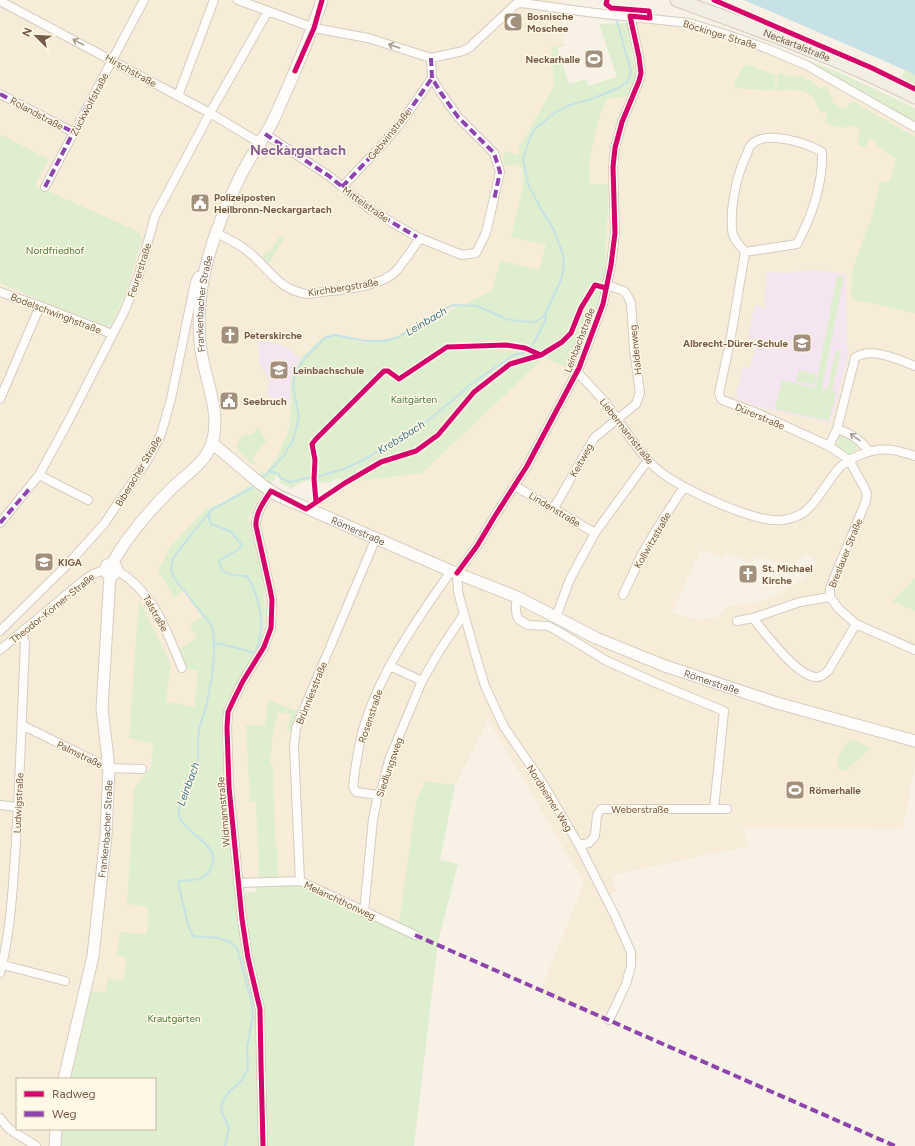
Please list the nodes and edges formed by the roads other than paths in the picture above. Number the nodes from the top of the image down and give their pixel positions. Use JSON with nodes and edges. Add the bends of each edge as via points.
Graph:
{"nodes":[{"id":1,"x":144,"y":0,"type":"edge"},
{"id":2,"x":214,"y":0,"type":"edge"},
{"id":3,"x":238,"y":0,"type":"edge"},
{"id":4,"x":322,"y":0,"type":"edge"},
{"id":5,"x":677,"y":0,"type":"edge"},
{"id":6,"x":696,"y":0,"type":"edge"},
{"id":7,"x":0,"y":1,"type":"edge"},
{"id":8,"x":516,"y":2,"type":"edge"},
{"id":9,"x":268,"y":11,"type":"junction"},
{"id":10,"x":627,"y":16,"type":"junction"},
{"id":11,"x":314,"y":28,"type":"junction"},
{"id":12,"x":766,"y":33,"type":"junction"},
{"id":13,"x":431,"y":58,"type":"junction"},
{"id":14,"x":112,"y":60,"type":"junction"},
{"id":15,"x":432,"y":78,"type":"junction"},
{"id":16,"x":0,"y":94,"type":"edge"},
{"id":17,"x":178,"y":96,"type":"junction"},
{"id":18,"x":915,"y":97,"type":"edge"},
{"id":19,"x":210,"y":113,"type":"junction"},
{"id":20,"x":915,"y":127,"type":"edge"},
{"id":21,"x":74,"y":132,"type":"junction"},
{"id":22,"x":263,"y":139,"type":"junction"},
{"id":23,"x":45,"y":187,"type":"dead end"},
{"id":24,"x":342,"y":187,"type":"junction"},
{"id":25,"x":217,"y":233,"type":"junction"},
{"id":26,"x":422,"y":239,"type":"junction"},
{"id":27,"x":745,"y":252,"type":"junction"},
{"id":28,"x":204,"y":275,"type":"junction"},
{"id":29,"x":607,"y":285,"type":"junction"},
{"id":30,"x":0,"y":292,"type":"edge"},
{"id":31,"x":40,"y":306,"type":"junction"},
{"id":32,"x":112,"y":334,"type":"junction"},
{"id":33,"x":915,"y":366,"type":"edge"},
{"id":34,"x":577,"y":372,"type":"junction"},
{"id":35,"x":0,"y":399,"type":"edge"},
{"id":36,"x":617,"y":419,"type":"junction"},
{"id":37,"x":837,"y":429,"type":"junction"},
{"id":38,"x":212,"y":443,"type":"junction"},
{"id":39,"x":829,"y":446,"type":"junction"},
{"id":40,"x":866,"y":452,"type":"junction"},
{"id":41,"x":915,"y":456,"type":"edge"},
{"id":42,"x":648,"y":460,"type":"junction"},
{"id":43,"x":849,"y":460,"type":"junction"},
{"id":44,"x":39,"y":475,"type":"junction"},
{"id":45,"x":263,"y":485,"type":"junction"},
{"id":46,"x":515,"y":486,"type":"junction"},
{"id":47,"x":684,"y":487,"type":"junction"},
{"id":48,"x":88,"y":500,"type":"dead end"},
{"id":49,"x":554,"y":508,"type":"junction"},
{"id":50,"x":0,"y":523,"type":"edge"},
{"id":51,"x":595,"y":533,"type":"junction"},
{"id":52,"x":376,"y":538,"type":"junction"},
{"id":53,"x":111,"y":570,"type":"junction"},
{"id":54,"x":454,"y":572,"type":"junction"},
{"id":55,"x":623,"y":595,"type":"dead end"},
{"id":56,"x":517,"y":597,"type":"junction"},
{"id":57,"x":830,"y":598,"type":"junction"},
{"id":58,"x":464,"y":614,"type":"junction"},
{"id":59,"x":556,"y":617,"type":"junction"},
{"id":60,"x":753,"y":618,"type":"junction"},
{"id":61,"x":737,"y":621,"type":"dead end"},
{"id":62,"x":856,"y":624,"type":"junction"},
{"id":63,"x":0,"y":631,"type":"edge"},
{"id":64,"x":22,"y":633,"type":"junction"},
{"id":65,"x":0,"y":650,"type":"edge"},
{"id":66,"x":915,"y":650,"type":"edge"},
{"id":67,"x":390,"y":666,"type":"junction"},
{"id":68,"x":182,"y":668,"type":"dead end"},
{"id":69,"x":422,"y":681,"type":"junction"},
{"id":70,"x":22,"y":725,"type":"junction"},
{"id":71,"x":915,"y":742,"type":"edge"},
{"id":72,"x":109,"y":768,"type":"junction"},
{"id":73,"x":142,"y":769,"type":"dead end"},
{"id":74,"x":378,"y":795,"type":"junction"},
{"id":75,"x":0,"y":805,"type":"edge"},
{"id":76,"x":18,"y":807,"type":"junction"},
{"id":77,"x":714,"y":809,"type":"junction"},
{"id":78,"x":727,"y":809,"type":"dead end"},
{"id":79,"x":579,"y":846,"type":"junction"},
{"id":80,"x":300,"y":881,"type":"junction"},
{"id":81,"x":238,"y":883,"type":"junction"},
{"id":82,"x":364,"y":912,"type":"junction"},
{"id":83,"x":415,"y":935,"type":"dead end"},
{"id":84,"x":1,"y":964,"type":"edge"},
{"id":85,"x":0,"y":973,"type":"edge"},
{"id":86,"x":65,"y":981,"type":"dead end"},
{"id":87,"x":609,"y":1020,"type":"dead end"},
{"id":88,"x":64,"y":1078,"type":"edge"},
{"id":89,"x":0,"y":1118,"type":"edge"},
{"id":90,"x":56,"y":1130,"type":"edge"},
{"id":91,"x":36,"y":1146,"type":"edge"},
{"id":92,"x":55,"y":1146,"type":"edge"},
{"id":93,"x":263,"y":1146,"type":"edge"}],
"edges":[{"from":1,"to":14,"type":"street","name":"Zückwolfstraße"},
{"from":2,"to":17,"type":"street"},
{"from":3,"to":9,"type":"street","name":"Böckinger Straße"},
{"from":4,"to":11,"type":"main road","name":"Frankenbacher Straße"},
{"from":5,"to":12,"type":"main road","name":"Neckartalstraße"},
{"from":6,"to":12,"type":"main road","via":[[748,21]]},
{"from":14,"to":7,"type":"street","name":"Hirschstraße","one_way":true},
{"from":8,"to":10,"type":"street","name":"Böckinger Straße"},
{"from":8,"to":13,"type":"street","name":"Böckinger Straße","via":[[470,47]]},
{"from":9,"to":11,"type":"street","name":"Böckinger Straße"},
{"from":9,"to":19,"type":"street","name":"Feurerstraße"},
{"from":10,"to":20,"type":"street","name":"Böckinger Straße","via":[[689,23],[768,49],[806,65]]},
{"from":10,"to":29,"type":"street","name":"Leinbachstraße","via":[[641,73],[615,148],[615,233]]},
{"from":13,"to":11,"type":"street","name":"Böckinger Straße","one_way":true,"via":[[368,38]]},
{"from":11,"to":22,"type":"main road","name":"Frankenbacher Straße"},
{"from":12,"to":18,"type":"main road","name":"Neckartalstraße","via":[[853,68]]},
{"from":13,"to":15,"type":"street"},
{"from":14,"to":17,"type":"street","name":"Hirschstraße"},
{"from":14,"to":21,"type":"street","name":"Zückwolfstraße"},
{"from":15,"to":24,"type":"street","name":"Gebwinstraße","via":[[400,124]]},
{"from":15,"to":26,"type":"street","name":"Mittelstraße","via":[[458,117],[494,153],[500,172],[486,233],[476,253],[462,255]]},
{"from":16,"to":21,"type":"street","name":"Rolandstraße"},
{"from":17,"to":19,"type":"street","name":"Hirschstraße"},
{"from":19,"to":22,"type":"street","name":"Hirschstraße"},
{"from":19,"to":32,"type":"street","name":"Feurerstraße","via":[[155,216],[139,274],[125,310]]},
{"from":21,"to":23,"type":"street","name":"Zückwolfstraße"},
{"from":22,"to":24,"type":"street","name":"Mittelstraße","via":[[329,176]]},
{"from":22,"to":25,"type":"main road","name":"Frankenbacher Straße","via":[[240,176]]},
{"from":24,"to":26,"type":"street","name":"Mittelstraße","via":[[371,210]]},
{"from":25,"to":26,"type":"street","name":"Kirchbergstraße","via":[[245,249],[279,282],[299,293],[308,294],[382,281],[396,271]]},
{"from":25,"to":28,"type":"main road","name":"Frankenbacher Straße"},
{"from":27,"to":27,"type":"street","via":[[733,235],[732,218],[735,187],[751,144],[759,139],[779,138],[799,141],[822,152],[821,179],[808,225],[797,244]]},
{"from":27,"to":39,"type":"street","name":"Dürerstraße","via":[[720,388],[721,399]]},
{"from":28,"to":38,"type":"main road","name":"Frankenbacher Straße","via":[[199,332],[201,355],[215,422]]},
{"from":28,"to":63,"type":"street","name":"Biberacher Straße","via":[[198,276],[195,282],[171,399],[161,434],[150,456],[104,524],[67,565]]},
{"from":29,"to":34,"type":"street","name":"Leinbachstraße","via":[[603,304]]},
{"from":29,"to":36,"type":"street","name":"Haldenweg","via":[[624,292],[631,303],[640,394],[636,404]]},
{"from":30,"to":31,"type":"street","name":"Bodelschwinghstraße"},
{"from":31,"to":32,"type":"street","name":"Bodelschwinghstraße"},
{"from":31,"to":35,"type":"street"},
{"from":32,"to":44,"type":"street","name":"Feurerstraße"},
{"from":33,"to":37,"type":"street","via":[[873,353],[859,354],[855,358]]},
{"from":34,"to":36,"type":"street","name":"Liebermannstraße"},
{"from":34,"to":46,"type":"street","name":"Leinbachstraße"},
{"from":36,"to":42,"type":"street","name":"Liebermannstraße"},
{"from":36,"to":49,"type":"street","name":"Keitweg","via":[[594,438]]},
{"from":37,"to":39,"type":"street"},
{"from":40,"to":37,"type":"street","one_way":true,"via":[[862,443],[851,434]]},
{"from":38,"to":45,"type":"main road","name":"Römerstraße"},
{"from":38,"to":53,"type":"main road","name":"Frankenbacher Straße","via":[[205,457],[168,493],[119,551]]},
{"from":39,"to":43,"type":"street","name":"Dürerstraße"},
{"from":40,"to":41,"type":"street","via":[[879,448]]},
{"from":40,"to":43,"type":"street","name":"Liebermannstraße"},
{"from":42,"to":47,"type":"street","name":"Liebermannstraße"},
{"from":42,"to":51,"type":"street"},
{"from":43,"to":47,"type":"street","name":"Liebermannstraße","via":[[840,467],[809,509],[783,520],[764,519],[740,511]]},
{"from":43,"to":57,"type":"street","name":"Breslauer Straße","via":[[867,494],[830,588]]},
{"from":44,"to":48,"type":"street"},
{"from":44,"to":50,"type":"street","name":"Feurerstraße"},
{"from":45,"to":52,"type":"main road","name":"Römerstraße","via":[[306,508]]},
{"from":45,"to":81,"type":"street","name":"Widmannstraße","via":[[265,501],[256,520],[256,526],[272,600],[271,628],[264,647],[228,712],[226,728]]},
{"from":46,"to":49,"type":"street","name":"Lindenstraße"},
{"from":46,"to":54,"type":"street","name":"Leinbachstraße","via":[[477,546]]},
{"from":47,"to":55,"type":"street","name":"Kollwitzstraße","via":[[643,552]]},
{"from":49,"to":51,"type":"street","name":"Lindenstraße"},
{"from":51,"to":59,"type":"street","via":[[570,579]]},
{"from":52,"to":54,"type":"main road","name":"Römerstraße"},
{"from":52,"to":80,"type":"street","name":"Brünnlesstraße","via":[[296,728],[294,746]]},
{"from":53,"to":64,"type":"street","name":"Theodor-Körner-Straße","via":[[93,574],[84,580]]},
{"from":53,"to":68,"type":"street","name":"Talstraße","via":[[138,585],[152,602]]},
{"from":53,"to":72,"type":"main road","name":"Frankenbacher Straße","via":[[102,708]]},
{"from":54,"to":56,"type":"main road","name":"Römerstraße"},
{"from":54,"to":58,"type":"street","name":"Nordheimer Weg"},
{"from":54,"to":67,"type":"street","name":"Rosenstraße","via":[[408,634]]},
{"from":56,"to":59,"type":"main road","name":"Römerstraße"},
{"from":56,"to":77,"type":"street","name":"Römerstraße","via":[[515,605],[518,619],[528,625],[548,626],[607,661],[724,711]]},
{"from":57,"to":60,"type":"street","via":[[800,602]]},
{"from":57,"to":62,"type":"street","name":"Breslauer Straße"},
{"from":58,"to":69,"type":"street","name":"Siedlungsweg"},
{"from":58,"to":79,"type":"street","name":"Nordheimer Weg","via":[[485,686],[504,728],[542,782]]},
{"from":59,"to":71,"type":"main road","name":"Römerstraße","via":[[596,638],[665,666],[778,703]]},
{"from":60,"to":61,"type":"street"},
{"from":60,"to":62,"type":"street","via":[[795,667],[806,675],[815,677],[828,671]]},
{"from":62,"to":66,"type":"street","name":"Breslauer Straße"},
{"from":64,"to":65,"type":"street","name":"Theodor-Körner-Straße"},
{"from":64,"to":70,"type":"street","name":"Ludwigstraße","via":[[25,643]]},
{"from":67,"to":69,"type":"street"},
{"from":67,"to":74,"type":"street","name":"Rosenstraße","via":[[362,732],[353,787],[356,792]]},
{"from":69,"to":74,"type":"street","name":"Siedlungsweg","via":[[389,760]]},
{"from":70,"to":72,"type":"street","name":"Palmstraße"},
{"from":70,"to":76,"type":"street","name":"Ludwigstraße"},
{"from":72,"to":73,"type":"street","name":"Palmstraße"},
{"from":72,"to":88,"type":"main road","name":"Frankenbacher Straße","via":[[106,836],[93,956]]},
{"from":74,"to":82,"type":"street","name":"Siedlungsweg","via":[[373,819]]},
{"from":75,"to":76,"type":"street"},
{"from":76,"to":84,"type":"street","name":"Ludwigstraße","via":[[11,906]]},
{"from":77,"to":78,"type":"street","name":"Weberstraße"},
{"from":77,"to":79,"type":"street","name":"Weberstraße","via":[[601,809],[597,814],[595,836],[589,843]]},
{"from":79,"to":87,"type":"street","name":"Nordheimer Weg","via":[[631,952],[631,966],[626,984]]},
{"from":80,"to":81,"type":"street","name":"Melanchthonweg"},
{"from":80,"to":82,"type":"street","name":"Melanchthonweg"},
{"from":81,"to":93,"type":"street","name":"Widmannstraße","via":[[248,958],[260,1009]]},
{"from":82,"to":83,"type":"street","name":"Melanchthonweg"},
{"from":84,"to":85,"type":"street","name":"Ludwigstraße"},
{"from":84,"to":86,"type":"street"},
{"from":89,"to":91,"type":"street","via":[[9,1129]]},
{"from":90,"to":92,"type":"main road"}]}
